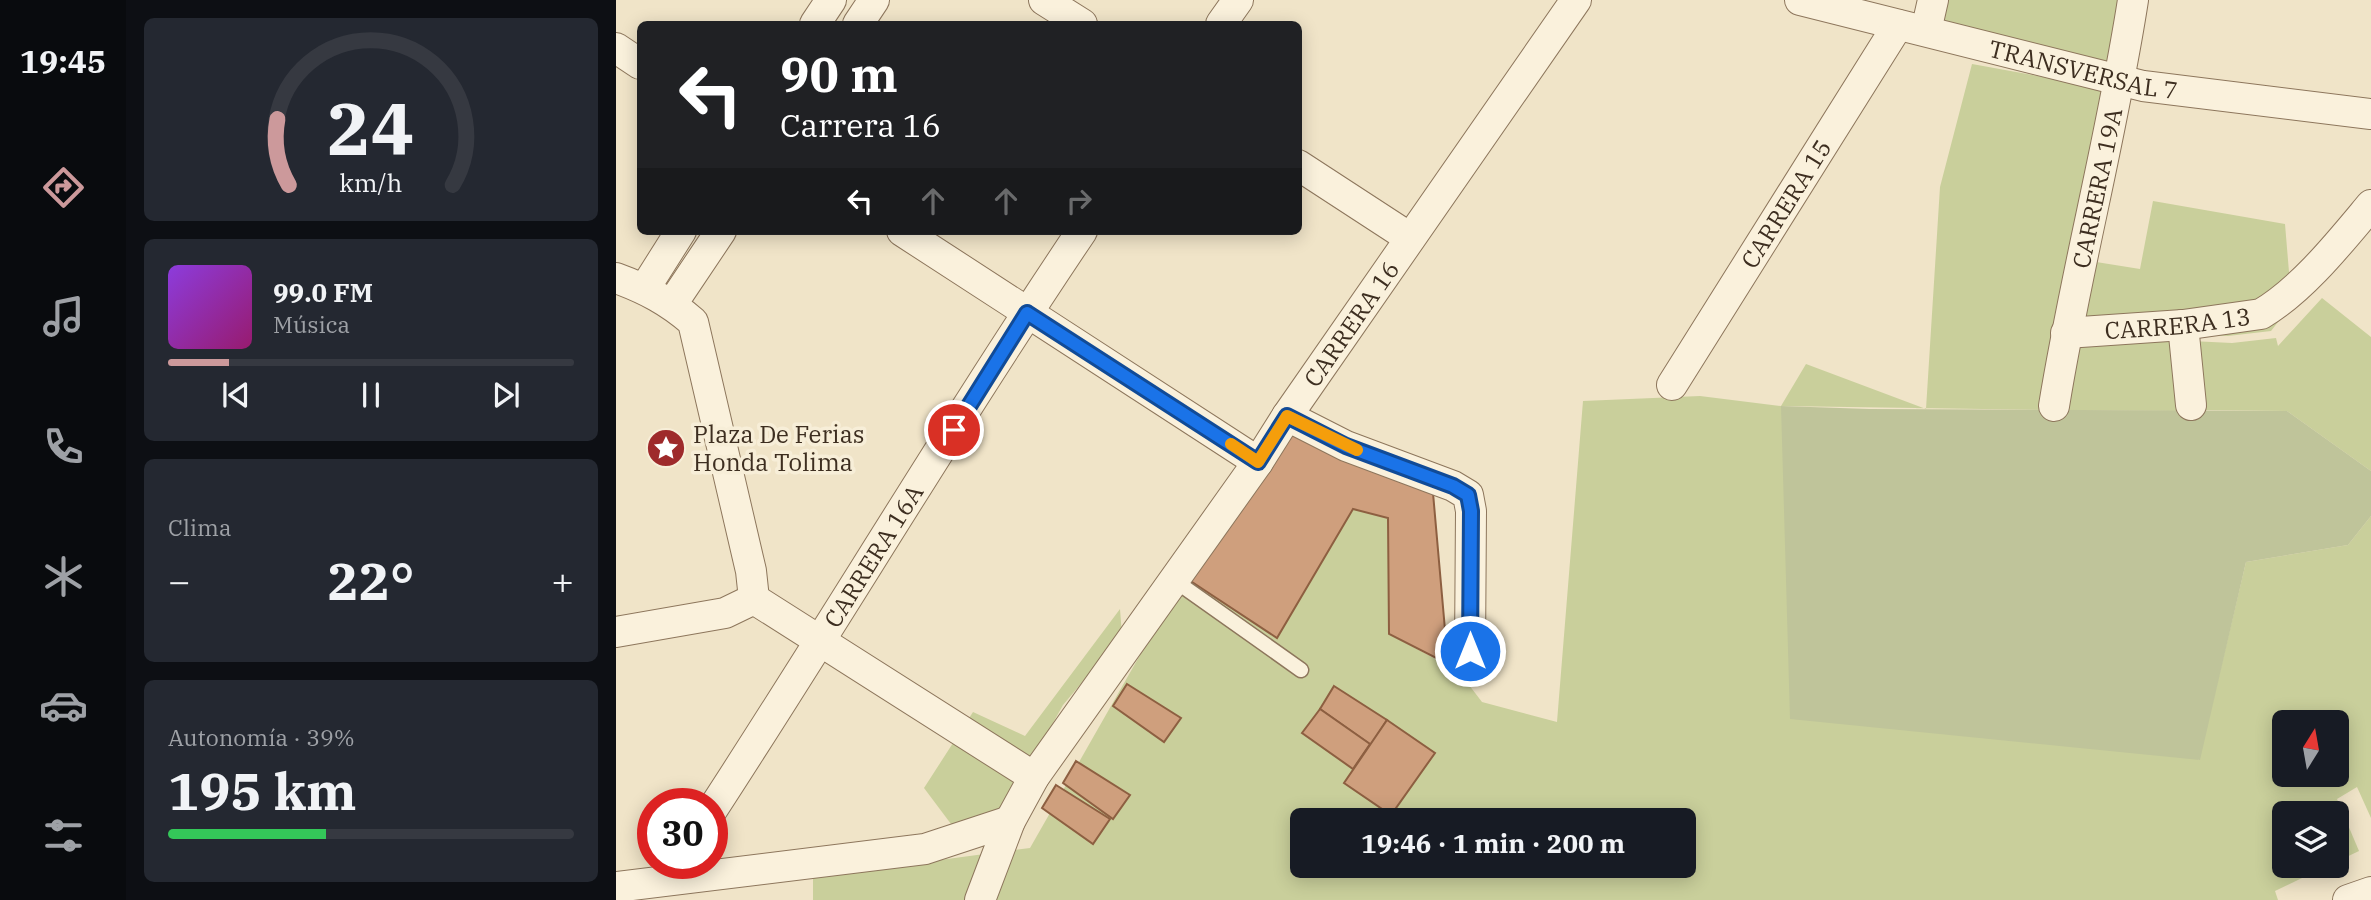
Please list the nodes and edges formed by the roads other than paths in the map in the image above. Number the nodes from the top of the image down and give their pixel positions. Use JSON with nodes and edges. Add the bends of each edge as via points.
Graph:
{"nodes":[{"id":1,"x":831,"y":0,"type":"edge"},
{"id":2,"x":874,"y":0,"type":"edge"},
{"id":3,"x":1044,"y":0,"type":"edge"},
{"id":4,"x":1238,"y":0,"type":"edge"},
{"id":5,"x":1576,"y":0,"type":"edge"},
{"id":6,"x":1800,"y":0,"type":"edge"},
{"id":7,"x":1933,"y":0,"type":"edge"},
{"id":8,"x":2133,"y":0,"type":"edge"},
{"id":9,"x":817,"y":21,"type":"edge"},
{"id":10,"x":860,"y":21,"type":"edge"},
{"id":11,"x":1077,"y":21,"type":"edge"},
{"id":12,"x":1224,"y":21,"type":"edge"},
{"id":13,"x":1912,"y":28,"type":"junction"},
{"id":14,"x":616,"y":48,"type":"edge"},
{"id":15,"x":637,"y":62,"type":"edge"},
{"id":16,"x":2121,"y":80,"type":"junction"},
{"id":17,"x":2371,"y":114,"type":"edge"},
{"id":18,"x":1302,"y":168,"type":"edge"},
{"id":19,"x":2371,"y":205,"type":"edge"},
{"id":20,"x":678,"y":235,"type":"edge"},
{"id":21,"x":718,"y":235,"type":"edge"},
{"id":22,"x":908,"y":235,"type":"edge"},
{"id":23,"x":1079,"y":235,"type":"edge"},
{"id":24,"x":1410,"y":238,"type":"junction"},
{"id":25,"x":616,"y":278,"type":"edge"},
{"id":26,"x":645,"y":288,"type":"junction"},
{"id":27,"x":672,"y":304,"type":"junction"},
{"id":28,"x":1027,"y":313,"type":"junction"},
{"id":29,"x":2183,"y":325,"type":"junction"},
{"id":30,"x":2066,"y":333,"type":"junction"},
{"id":31,"x":1672,"y":385,"type":"dead end"},
{"id":32,"x":2191,"y":405,"type":"dead end"},
{"id":33,"x":2054,"y":406,"type":"dead end"},
{"id":34,"x":1287,"y":416,"type":"junction"},
{"id":35,"x":1258,"y":462,"type":"junction"},
{"id":36,"x":1174,"y":580,"type":"junction"},
{"id":37,"x":754,"y":599,"type":"junction"},
{"id":38,"x":616,"y":632,"type":"edge"},
{"id":39,"x":821,"y":642,"type":"junction"},
{"id":40,"x":1470,"y":651,"type":"dead end"},
{"id":41,"x":1301,"y":670,"type":"dead end"},
{"id":42,"x":1034,"y":777,"type":"junction"},
{"id":43,"x":726,"y":788,"type":"edge"},
{"id":44,"x":1010,"y":821,"type":"junction"},
{"id":45,"x":728,"y":867,"type":"edge"},
{"id":46,"x":646,"y":879,"type":"edge"},
{"id":47,"x":616,"y":887,"type":"edge"},
{"id":48,"x":2371,"y":892,"type":"edge"},
{"id":49,"x":980,"y":900,"type":"edge"},
{"id":50,"x":2348,"y":900,"type":"edge"}],
"edges":[{"from":1,"to":9,"type":"street"},
{"from":2,"to":10,"type":"street"},
{"from":3,"to":11,"type":"street"},
{"from":4,"to":12,"type":"street"},
{"from":5,"to":24,"type":"street","name":"CARRERA 16"},
{"from":6,"to":13,"type":"street","name":"TRANSVERSAL 7"},
{"from":7,"to":13,"type":"street","name":"CARRERA 15"},
{"from":8,"to":16,"type":"street","name":"CARRERA 19A"},
{"from":13,"to":16,"type":"street","name":"TRANSVERSAL 7"},
{"from":13,"to":31,"type":"street","name":"CARRERA 15"},
{"from":14,"to":15,"type":"street"},
{"from":16,"to":17,"type":"street","name":"TRANSVERSAL 7"},
{"from":16,"to":30,"type":"street","name":"CARRERA 19A"},
{"from":18,"to":24,"type":"street"},
{"from":19,"to":29,"type":"street","name":"CARRERA 13","via":[[2328,257],[2272,307],[2247,317]]},
{"from":20,"to":26,"type":"street"},
{"from":21,"to":27,"type":"street"},
{"from":22,"to":28,"type":"street"},
{"from":23,"to":28,"type":"street","name":"CARRERA 16A"},
{"from":24,"to":34,"type":"street","name":"CARRERA 16"},
{"from":25,"to":26,"type":"street"},
{"from":26,"to":27,"type":"street"},
{"from":27,"to":37,"type":"street","via":[[693,322]]},
{"from":28,"to":35,"type":"street"},
{"from":28,"to":39,"type":"street","name":"CARRERA 16A"},
{"from":29,"to":30,"type":"street","name":"CARRERA 13"},
{"from":29,"to":32,"type":"street"},
{"from":30,"to":33,"type":"street","name":"CARRERA 19A"},
{"from":34,"to":35,"type":"street","name":"CARRERA 16"},
{"from":34,"to":40,"type":"street","via":[[1346,446],[1468,495]]},
{"from":35,"to":36,"type":"street","name":"CARRERA 16"},
{"from":36,"to":41,"type":"lane"},
{"from":36,"to":42,"type":"street","name":"CARRERA 16"},
{"from":37,"to":38,"type":"street","via":[[725,613]]},
{"from":37,"to":39,"type":"street"},
{"from":39,"to":42,"type":"street"},
{"from":39,"to":43,"type":"street","name":"CARRERA 16A"},
{"from":42,"to":44,"type":"street","name":"CARRERA 16"},
{"from":44,"to":45,"type":"street","via":[[925,849]]},
{"from":44,"to":49,"type":"street","name":"CARRERA 16"},
{"from":46,"to":47,"type":"street"},
{"from":48,"to":50,"type":"street"}]}
